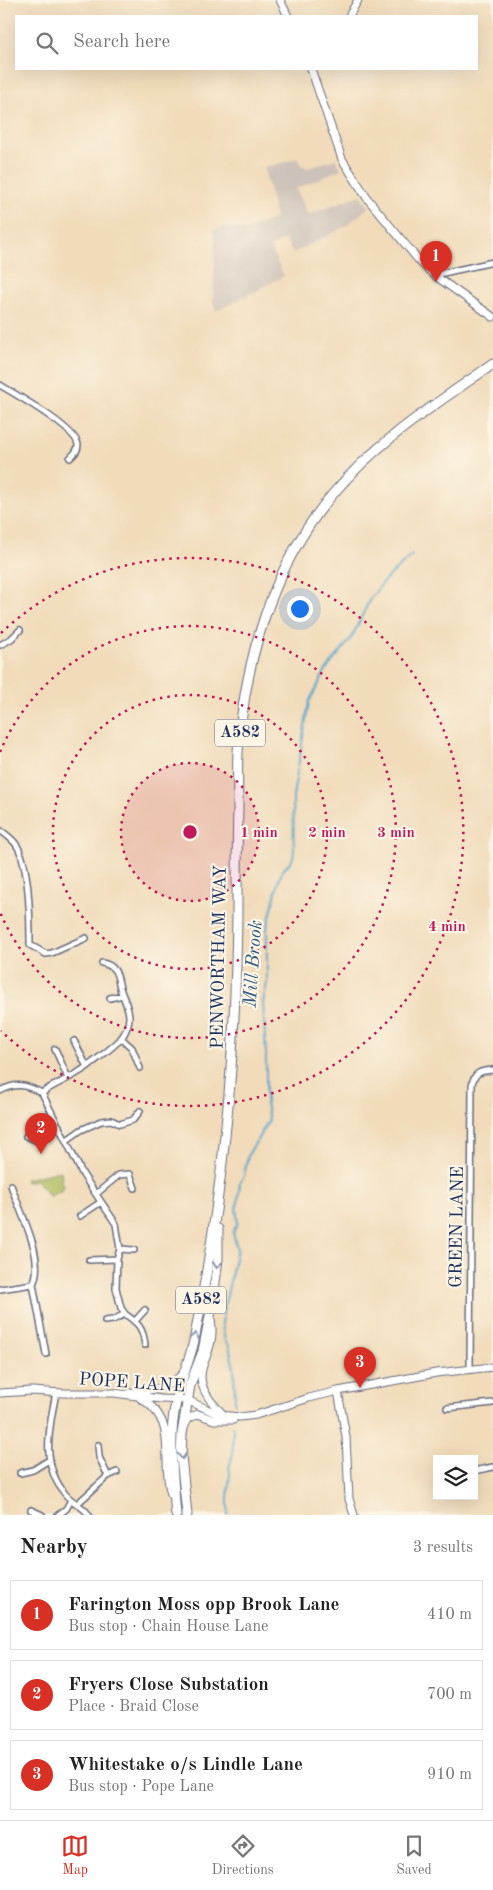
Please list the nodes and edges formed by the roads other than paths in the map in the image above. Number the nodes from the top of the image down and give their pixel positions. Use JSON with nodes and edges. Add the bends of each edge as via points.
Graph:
{"nodes":[{"id":1,"x":280,"y":0,"type":"edge"},
{"id":2,"x":358,"y":0,"type":"edge"},
{"id":3,"x":288,"y":15,"type":"edge"},
{"id":4,"x":350,"y":15,"type":"edge"},
{"id":5,"x":311,"y":70,"type":"edge"},
{"id":6,"x":493,"y":262,"type":"edge"},
{"id":7,"x":434,"y":275,"type":"junction"},
{"id":8,"x":493,"y":317,"type":"edge"},
{"id":9,"x":493,"y":364,"type":"edge"},
{"id":10,"x":0,"y":385,"type":"edge"},
{"id":11,"x":70,"y":458,"type":"dead end"},
{"id":12,"x":20,"y":630,"type":"dead end"},
{"id":13,"x":0,"y":646,"type":"edge"},
{"id":14,"x":0,"y":830,"type":"edge"},
{"id":15,"x":86,"y":938,"type":"dead end"},
{"id":16,"x":102,"y":963,"type":"dead end"},
{"id":17,"x":122,"y":995,"type":"junction"},
{"id":18,"x":110,"y":998,"type":"dead end"},
{"id":19,"x":121,"y":1038,"type":"junction"},
{"id":20,"x":74,"y":1041,"type":"dead end"},
{"id":21,"x":55,"y":1049,"type":"dead end"},
{"id":22,"x":87,"y":1067,"type":"junction"},
{"id":23,"x":140,"y":1068,"type":"dead end"},
{"id":24,"x":493,"y":1070,"type":"edge"},
{"id":25,"x":68,"y":1078,"type":"junction"},
{"id":26,"x":0,"y":1091,"type":"edge"},
{"id":27,"x":42,"y":1093,"type":"junction"},
{"id":28,"x":140,"y":1111,"type":"dead end"},
{"id":29,"x":59,"y":1126,"type":"junction"},
{"id":30,"x":26,"y":1136,"type":"dead end"},
{"id":31,"x":67,"y":1140,"type":"junction"},
{"id":32,"x":38,"y":1141,"type":"junction"},
{"id":33,"x":40,"y":1148,"type":"dead end"},
{"id":34,"x":11,"y":1185,"type":"dead end"},
{"id":35,"x":134,"y":1188,"type":"dead end"},
{"id":36,"x":96,"y":1194,"type":"junction"},
{"id":37,"x":218,"y":1199,"type":"junction"},
{"id":38,"x":101,"y":1202,"type":"junction"},
{"id":39,"x":80,"y":1216,"type":"dead end"},
{"id":40,"x":120,"y":1249,"type":"junction"},
{"id":41,"x":134,"y":1250,"type":"dead end"},
{"id":42,"x":117,"y":1259,"type":"junction"},
{"id":43,"x":89,"y":1260,"type":"dead end"},
{"id":44,"x":33,"y":1284,"type":"junction"},
{"id":45,"x":0,"y":1289,"type":"edge"},
{"id":46,"x":145,"y":1310,"type":"dead end"},
{"id":47,"x":125,"y":1314,"type":"junction"},
{"id":48,"x":210,"y":1316,"type":"junction"},
{"id":49,"x":105,"y":1321,"type":"dead end"},
{"id":50,"x":135,"y":1321,"type":"junction"},
{"id":51,"x":145,"y":1345,"type":"dead end"},
{"id":52,"x":46,"y":1354,"type":"dead end"},
{"id":53,"x":493,"y":1367,"type":"edge"},
{"id":54,"x":186,"y":1369,"type":"junction"},
{"id":55,"x":470,"y":1370,"type":"junction"},
{"id":56,"x":338,"y":1391,"type":"junction"},
{"id":57,"x":0,"y":1393,"type":"edge"},
{"id":58,"x":56,"y":1393,"type":"junction"},
{"id":59,"x":124,"y":1394,"type":"junction"},
{"id":60,"x":136,"y":1396,"type":"junction"},
{"id":61,"x":176,"y":1399,"type":"junction"},
{"id":62,"x":187,"y":1400,"type":"junction"},
{"id":63,"x":493,"y":1403,"type":"edge"},
{"id":64,"x":447,"y":1408,"type":"dead end"},
{"id":65,"x":225,"y":1416,"type":"junction"},
{"id":66,"x":240,"y":1417,"type":"junction"},
{"id":67,"x":182,"y":1434,"type":"junction"},
{"id":68,"x":98,"y":1445,"type":"dead end"},
{"id":69,"x":48,"y":1460,"type":"junction"},
{"id":70,"x":493,"y":1467,"type":"edge"},
{"id":71,"x":478,"y":1470,"type":"edge"},
{"id":72,"x":117,"y":1472,"type":"dead end"},
{"id":73,"x":20,"y":1473,"type":"dead end"},
{"id":74,"x":108,"y":1476,"type":"junction"},
{"id":75,"x":71,"y":1500,"type":"junction"},
{"id":76,"x":78,"y":1504,"type":"junction"},
{"id":77,"x":175,"y":1504,"type":"junction"},
{"id":78,"x":31,"y":1510,"type":"dead end"},
{"id":79,"x":42,"y":1515,"type":"edge"},
{"id":80,"x":58,"y":1515,"type":"edge"},
{"id":81,"x":90,"y":1515,"type":"edge"},
{"id":82,"x":176,"y":1515,"type":"edge"},
{"id":83,"x":187,"y":1515,"type":"edge"},
{"id":84,"x":354,"y":1515,"type":"edge"}],
"edges":[{"from":1,"to":3,"type":"street"},
{"from":2,"to":4,"type":"street"},
{"from":5,"to":7,"type":"street","via":[[334,140],[348,170],[367,198]]},
{"from":6,"to":7,"type":"street"},
{"from":7,"to":8,"type":"street"},
{"from":9,"to":37,"type":"highway","name":"PENWORTHAM WAY","number":"A582","via":[[409,422],[365,459],[330,497],[301,537],[269,602],[251,660],[238,753],[236,983]]},
{"from":10,"to":11,"type":"street","via":[[49,414],[73,437],[78,447]]},
{"from":12,"to":13,"type":"street"},
{"from":14,"to":15,"type":"street","via":[[19,850],[26,879],[30,945],[46,954]]},
{"from":16,"to":17,"type":"street","via":[[111,964],[115,969]]},
{"from":17,"to":18,"type":"street"},
{"from":17,"to":19,"type":"street","via":[[129,1017]]},
{"from":19,"to":22,"type":"street"},
{"from":19,"to":23,"type":"street","via":[[132,1048]]},
{"from":20,"to":22,"type":"street"},
{"from":21,"to":25,"type":"street"},
{"from":22,"to":25,"type":"street"},
{"from":24,"to":55,"type":"street","name":"GREEN LANE","via":[[476,1074],[472,1086]]},
{"from":25,"to":27,"type":"street"},
{"from":26,"to":27,"type":"street","via":[[14,1085]]},
{"from":27,"to":29,"type":"street"},
{"from":28,"to":31,"type":"street","via":[[133,1120],[120,1124],[101,1120]]},
{"from":29,"to":31,"type":"street"},
{"from":29,"to":32,"type":"street"},
{"from":30,"to":32,"type":"street"},
{"from":31,"to":36,"type":"street"},
{"from":32,"to":33,"type":"street"},
{"from":34,"to":44,"type":"street","via":[[32,1239],[36,1276]]},
{"from":35,"to":36,"type":"street","via":[[130,1174],[119,1175]]},
{"from":36,"to":38,"type":"street"},
{"from":37,"to":48,"type":"highway","name":"PENWORTHAM WAY","number":"A582","one_way":true,"via":[[218,1259]]},
{"from":54,"to":37,"type":"highway","name":"PENWORTHAM WAY","number":"A582","one_way":true,"via":[[195,1337]]},
{"from":38,"to":39,"type":"street"},
{"from":38,"to":40,"type":"street","via":[[116,1224]]},
{"from":40,"to":41,"type":"street"},
{"from":40,"to":42,"type":"street"},
{"from":42,"to":43,"type":"street"},
{"from":42,"to":47,"type":"street","via":[[116,1288]]},
{"from":44,"to":45,"type":"street"},
{"from":44,"to":52,"type":"street"},
{"from":46,"to":50,"type":"street"},
{"from":47,"to":49,"type":"street"},
{"from":47,"to":50,"type":"street"},
{"from":48,"to":62,"type":"highway","name":"PENWORTHAM WAY","number":"A582"},
{"from":48,"to":65,"type":"street","via":[[213,1331],[201,1384],[210,1401]]},
{"from":50,"to":51,"type":"street","via":[[143,1332]]},
{"from":53,"to":55,"type":"street","name":"POPE LANE"},
{"from":54,"to":59,"type":"street","via":[[177,1380],[163,1388]]},
{"from":54,"to":61,"type":"highway","name":"PENWORTHAM WAY","number":"A582"},
{"from":55,"to":56,"type":"street","name":"POPE LANE"},
{"from":56,"to":66,"type":"street","name":"POPE LANE"},
{"from":56,"to":84,"type":"street","via":[[346,1437],[349,1499]]},
{"from":57,"to":58,"type":"street","name":"POPE LANE"},
{"from":58,"to":59,"type":"street","name":"POPE LANE"},
{"from":58,"to":69,"type":"street"},
{"from":59,"to":60,"type":"street","name":"POPE LANE"},
{"from":60,"to":61,"type":"street","name":"POPE LANE"},
{"from":60,"to":77,"type":"street","via":[[148,1402],[165,1427],[168,1480]]},
{"from":61,"to":62,"type":"street","name":"POPE LANE"},
{"from":61,"to":77,"type":"highway","number":"A582","via":[[170,1456]]},
{"from":62,"to":65,"type":"street","name":"POPE LANE"},
{"from":62,"to":67,"type":"highway","number":"A582"},
{"from":63,"to":64,"type":"street"},
{"from":65,"to":66,"type":"street","name":"POPE LANE"},
{"from":66,"to":67,"type":"street","via":[[227,1421],[198,1414],[188,1419]]},
{"from":67,"to":83,"type":"highway","number":"A582","one_way":true},
{"from":68,"to":74,"type":"street","via":[[98,1457]]},
{"from":69,"to":73,"type":"street","via":[[33,1470]]},
{"from":69,"to":75,"type":"street","via":[[56,1480]]},
{"from":70,"to":71,"type":"street"},
{"from":72,"to":74,"type":"street"},
{"from":74,"to":76,"type":"street"},
{"from":75,"to":76,"type":"street"},
{"from":75,"to":80,"type":"street"},
{"from":76,"to":81,"type":"street"},
{"from":77,"to":82,"type":"highway","number":"A582"},
{"from":78,"to":79,"type":"street"}]}
